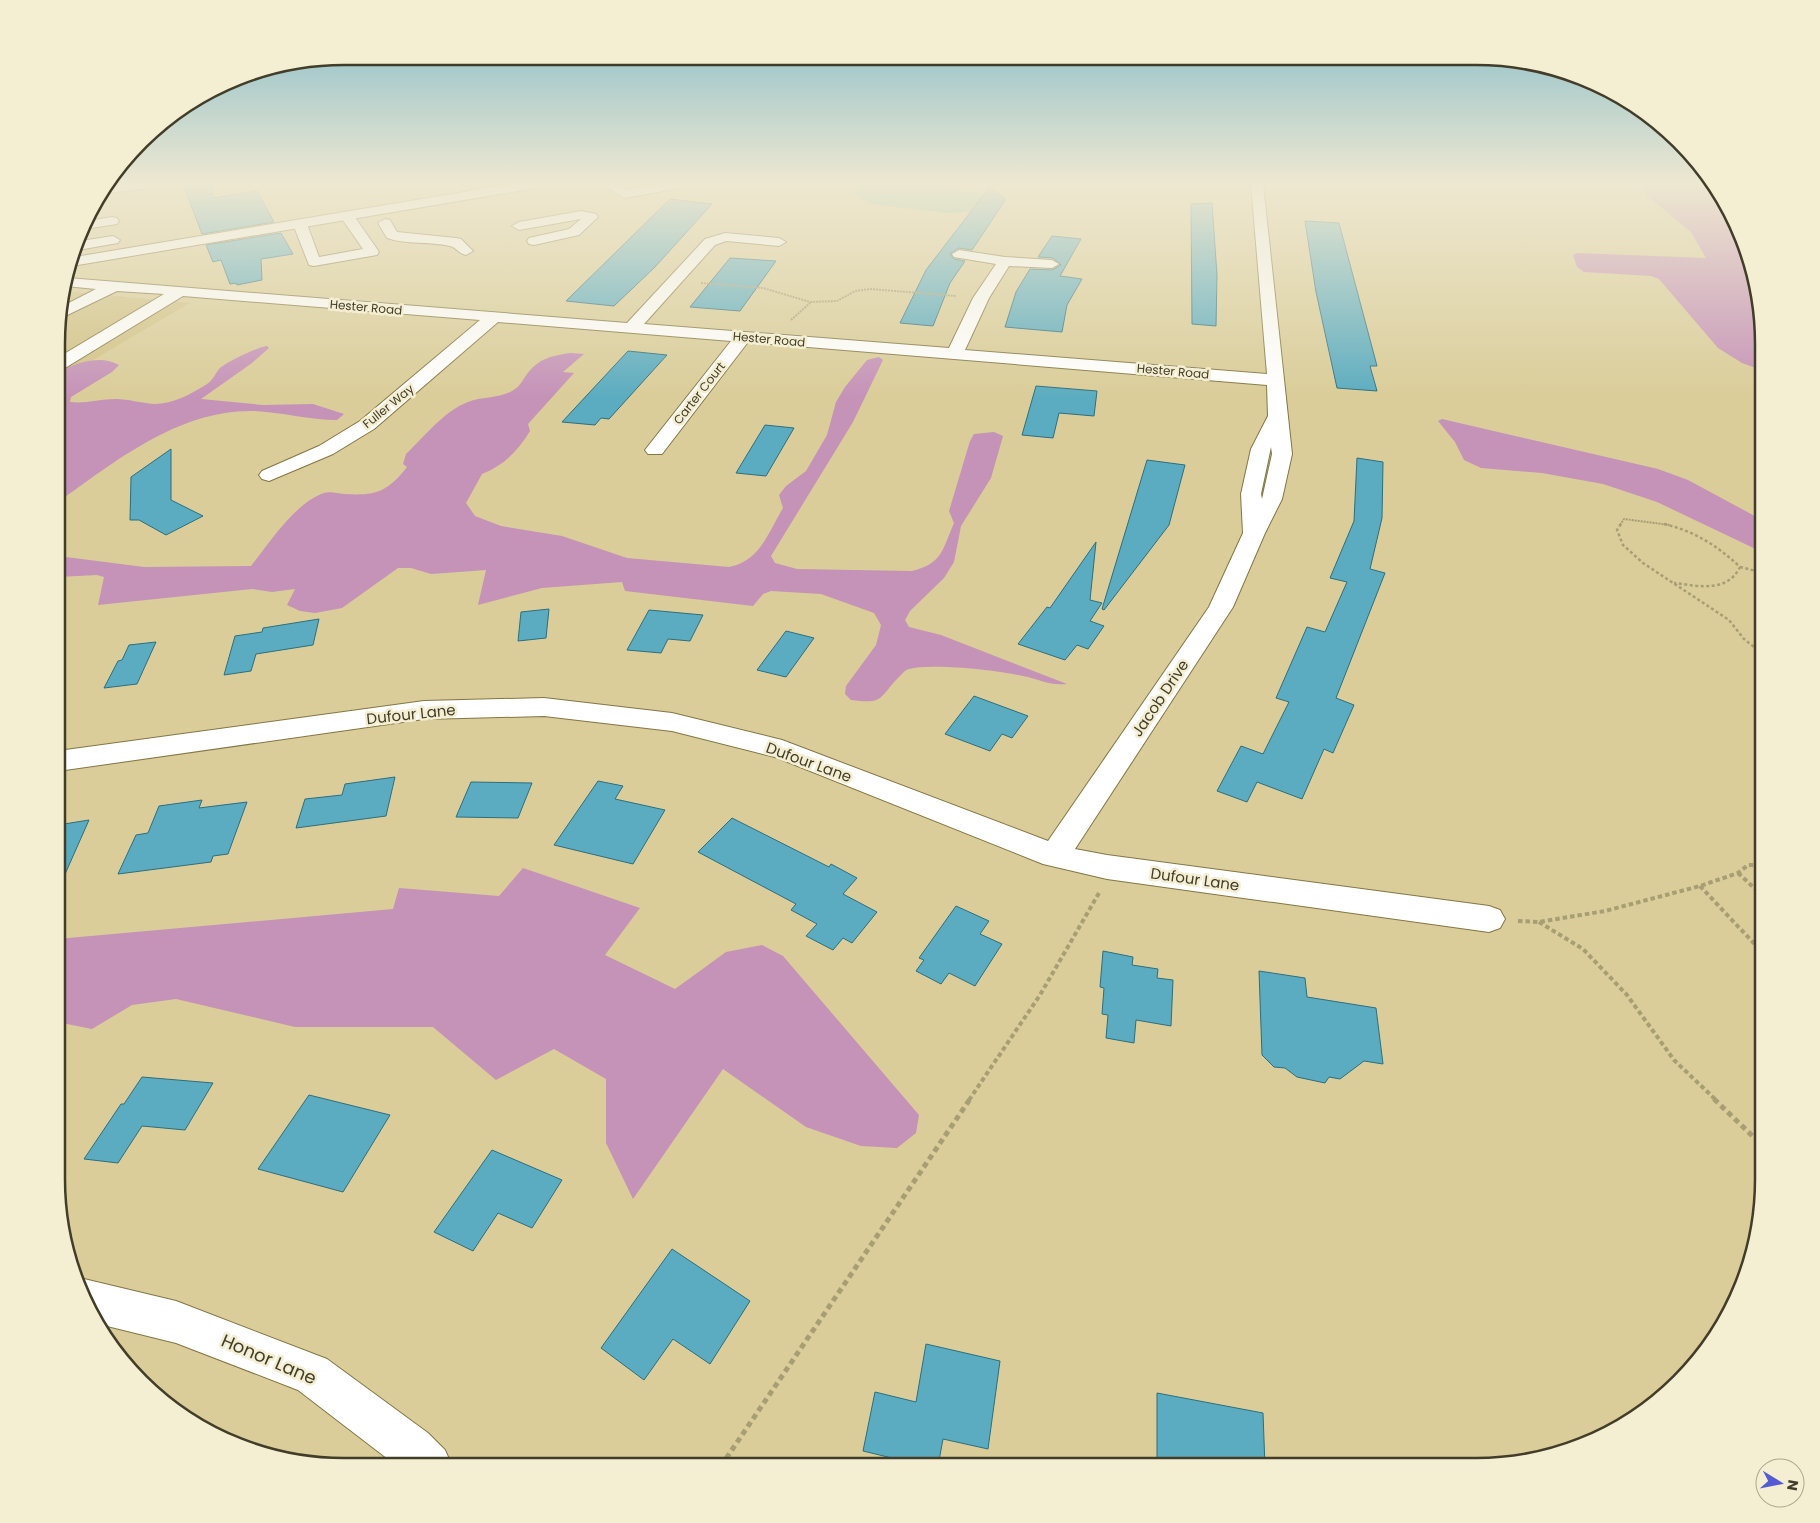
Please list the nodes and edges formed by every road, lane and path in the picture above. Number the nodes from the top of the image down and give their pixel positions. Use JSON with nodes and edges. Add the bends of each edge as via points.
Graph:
{"nodes":[{"id":1,"x":115,"y":255,"type":"edge"},
{"id":2,"x":311,"y":255,"type":"edge"},
{"id":3,"x":354,"y":255,"type":"edge"},
{"id":4,"x":698,"y":255,"type":"edge"},
{"id":5,"x":966,"y":255,"type":"edge"},
{"id":6,"x":1264,"y":255,"type":"edge"},
{"id":7,"x":77,"y":261,"type":"edge"},
{"id":8,"x":1005,"y":261,"type":"junction"},
{"id":9,"x":1052,"y":264,"type":"dead end"},
{"id":10,"x":675,"y":280,"type":"junction"},
{"id":11,"x":71,"y":282,"type":"edge"},
{"id":12,"x":112,"y":287,"type":"junction"},
{"id":13,"x":179,"y":292,"type":"junction"},
{"id":14,"x":981,"y":298,"type":"junction"},
{"id":15,"x":810,"y":302,"type":"junction"},
{"id":16,"x":67,"y":310,"type":"edge"},
{"id":17,"x":494,"y":317,"type":"junction"},
{"id":18,"x":789,"y":324,"type":"dead end"},
{"id":19,"x":631,"y":328,"type":"junction"},
{"id":20,"x":743,"y":337,"type":"junction"},
{"id":21,"x":955,"y":354,"type":"junction"},
{"id":22,"x":65,"y":360,"type":"edge"},
{"id":23,"x":1276,"y":380,"type":"junction"},
{"id":24,"x":655,"y":450,"type":"dead end"},
{"id":25,"x":269,"y":474,"type":"dead end"},
{"id":26,"x":1740,"y":567,"type":"junction"},
{"id":27,"x":1755,"y":571,"type":"edge"},
{"id":28,"x":1674,"y":584,"type":"junction"},
{"id":29,"x":1755,"y":647,"type":"edge"},
{"id":30,"x":65,"y":760,"type":"edge"},
{"id":31,"x":1054,"y":856,"type":"junction"},
{"id":32,"x":1755,"y":865,"type":"edge"},
{"id":33,"x":1107,"y":867,"type":"junction"},
{"id":34,"x":1738,"y":872,"type":"junction"},
{"id":35,"x":1700,"y":886,"type":"junction"},
{"id":36,"x":1755,"y":888,"type":"edge"},
{"id":37,"x":1489,"y":919,"type":"joint"},
{"id":38,"x":1539,"y":922,"type":"junction"},
{"id":39,"x":1755,"y":944,"type":"edge"},
{"id":40,"x":1755,"y":1138,"type":"edge"},
{"id":41,"x":94,"y":1302,"type":"edge"},
{"id":42,"x":421,"y":1458,"type":"edge"},
{"id":43,"x":726,"y":1458,"type":"edge"}],
"edges":[{"from":1,"to":7,"type":"main road"},
{"from":2,"to":3,"type":"main road","via":[[314,262]]},
{"from":4,"to":10,"type":"main road"},
{"from":5,"to":8,"type":"main road"},
{"from":6,"to":23,"type":"main road"},
{"from":8,"to":9,"type":"main road"},
{"from":8,"to":14,"type":"main road"},
{"from":10,"to":15,"type":"path","via":[[763,288]]},
{"from":10,"to":19,"type":"main road"},
{"from":11,"to":12,"type":"main road","name":"Hester Road"},
{"from":12,"to":13,"type":"main road","name":"Hester Road"},
{"from":12,"to":16,"type":"main road"},
{"from":13,"to":17,"type":"main road","name":"Hester Road"},
{"from":13,"to":22,"type":"main road"},
{"from":14,"to":15,"type":"path","via":[[871,289],[855,291],[838,301]]},
{"from":14,"to":21,"type":"main road"},
{"from":15,"to":18,"type":"path"},
{"from":17,"to":19,"type":"main road","name":"Hester Road"},
{"from":17,"to":25,"type":"main road","name":"Fuller Way","via":[[367,425],[326,450]]},
{"from":19,"to":20,"type":"main road","name":"Hester Road"},
{"from":20,"to":21,"type":"main road","name":"Hester Road"},
{"from":20,"to":24,"type":"main road","name":"Carter Court"},
{"from":21,"to":23,"type":"main road","name":"Hester Road"},
{"from":23,"to":31,"type":"main road","name":"Jacob Drive","via":[[1282,454],[1272,499],[1221,606]]},
{"from":26,"to":27,"type":"path"},
{"from":26,"to":28,"type":"path","via":[[1737,576],[1726,584]]},
{"from":26,"to":28,"type":"path","via":[[1728,554],[1668,523],[1624,519],[1617,530],[1623,545]]},
{"from":28,"to":29,"type":"path","via":[[1729,620]]},
{"from":30,"to":31,"type":"main road","name":"Dufour Lane","via":[[424,710],[544,707],[672,722],[782,749]]},
{"from":31,"to":33,"type":"main road","name":"Dufour Lane"},
{"from":32,"to":34,"type":"path"},
{"from":33,"to":37,"type":"main road","name":"Dufour Lane"},
{"from":33,"to":43,"type":"path","via":[[1099,894],[1040,995]]},
{"from":34,"to":35,"type":"path"},
{"from":34,"to":36,"type":"path"},
{"from":35,"to":38,"type":"path","via":[[1606,911]]},
{"from":35,"to":39,"type":"path"},
{"from":37,"to":38,"type":"path"},
{"from":38,"to":40,"type":"path","via":[[1583,948],[1627,995],[1674,1060]]},
{"from":41,"to":42,"type":"main road","name":"Honor Lane","via":[[176,1322],[312,1374]]}]}
